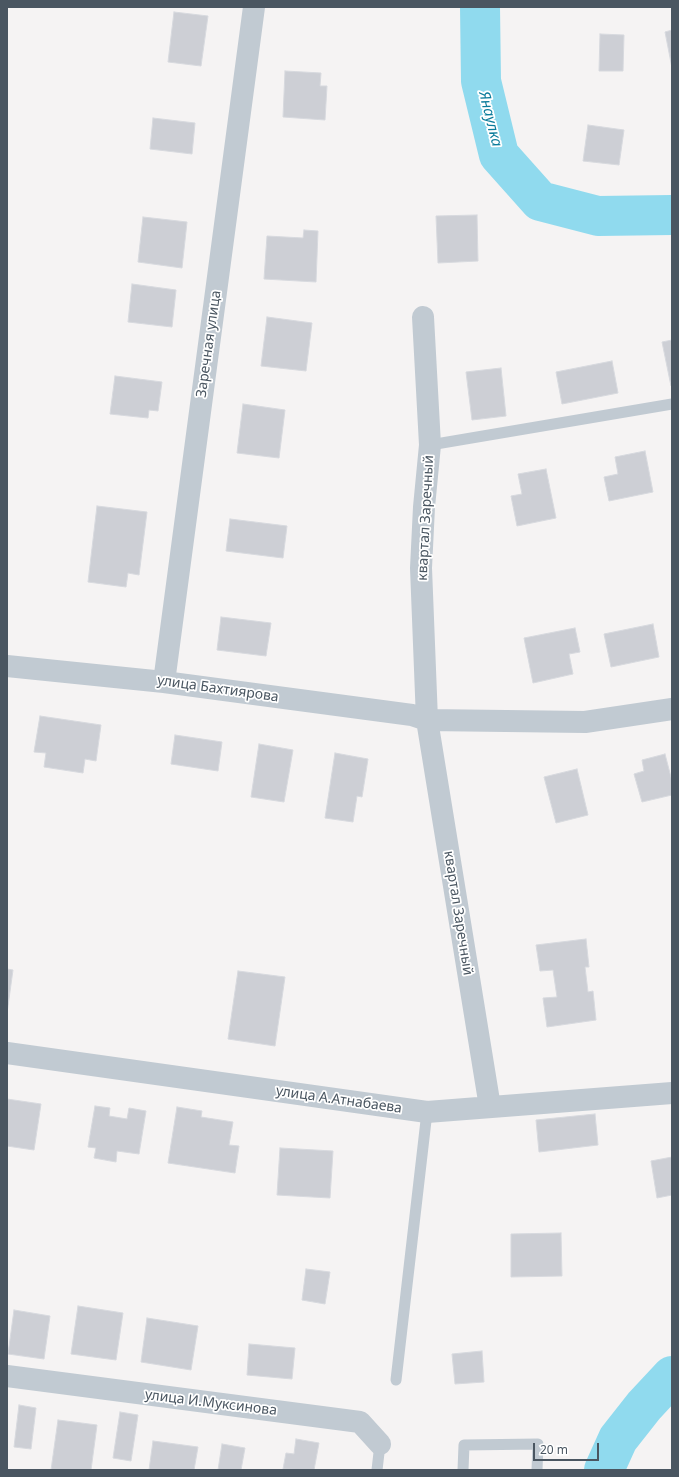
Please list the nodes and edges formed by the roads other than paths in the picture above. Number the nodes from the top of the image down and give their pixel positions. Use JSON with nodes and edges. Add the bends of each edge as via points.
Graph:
{"nodes":[{"id":1,"x":254,"y":7,"type":"edge"},
{"id":2,"x":423,"y":317,"type":"dead end"},
{"id":3,"x":672,"y":404,"type":"edge"},
{"id":4,"x":430,"y":445,"type":"junction"},
{"id":5,"x":7,"y":666,"type":"edge"},
{"id":6,"x":164,"y":682,"type":"junction"},
{"id":7,"x":672,"y":709,"type":"edge"},
{"id":8,"x":427,"y":720,"type":"junction"},
{"id":9,"x":7,"y":1053,"type":"edge"},
{"id":10,"x":672,"y":1093,"type":"edge"},
{"id":11,"x":490,"y":1107,"type":"junction"},
{"id":12,"x":427,"y":1112,"type":"junction"},
{"id":13,"x":7,"y":1376,"type":"edge"},
{"id":14,"x":396,"y":1380,"type":"dead end"},
{"id":15,"x":380,"y":1444,"type":"joint"},
{"id":16,"x":377,"y":1470,"type":"edge"},
{"id":17,"x":463,"y":1470,"type":"edge"},
{"id":18,"x":537,"y":1470,"type":"edge"}],
"edges":[{"from":1,"to":6,"type":"street","name":"Заречная улица"},
{"from":2,"to":4,"type":"street","name":"квартал Заречный"},
{"from":3,"to":4,"type":"lane"},
{"from":4,"to":8,"type":"street","name":"квартал Заречный","via":[[421,568]]},
{"from":5,"to":6,"type":"street","name":"улица Бахтиярова"},
{"from":6,"to":8,"type":"street","name":"улица Бахтиярова","via":[[412,715]]},
{"from":7,"to":8,"type":"street","via":[[586,722]]},
{"from":8,"to":11,"type":"street","name":"квартал Заречный"},
{"from":9,"to":12,"type":"street","name":"улица А.Атнабаева"},
{"from":10,"to":11,"type":"street","name":"улица А.Атнабаева"},
{"from":11,"to":12,"type":"street","name":"улица А.Атнабаева"},
{"from":12,"to":14,"type":"lane"},
{"from":13,"to":15,"type":"street","name":"улица И.Муксинова","via":[[360,1422]]},
{"from":15,"to":16,"type":"lane","name":"улица И.Муксинова"},
{"from":17,"to":18,"type":"lane","via":[[464,1445],[538,1444]]}]}
